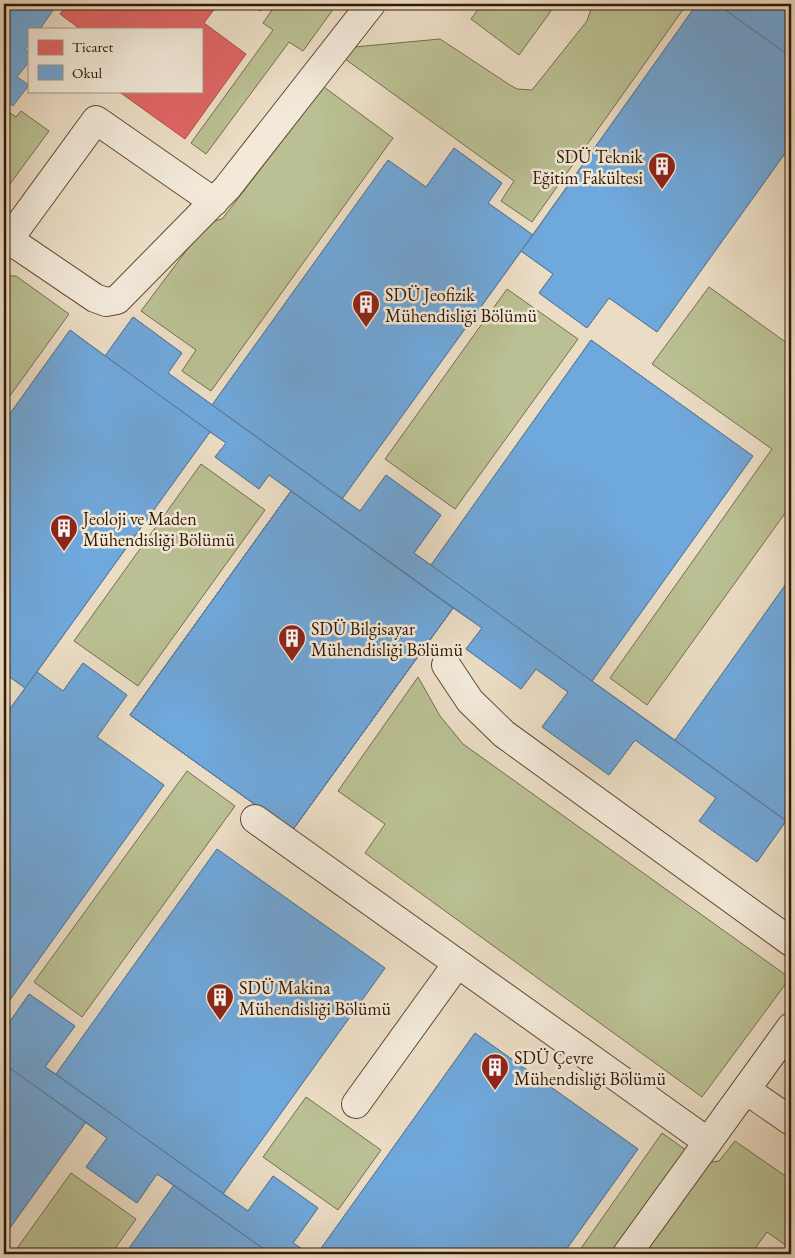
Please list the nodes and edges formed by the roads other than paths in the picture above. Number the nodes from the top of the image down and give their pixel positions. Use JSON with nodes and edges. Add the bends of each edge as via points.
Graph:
{"nodes":[{"id":1,"x":371,"y":4,"type":"edge"},
{"id":2,"x":214,"y":202,"type":"junction"},
{"id":3,"x":6,"y":242,"type":"edge"},
{"id":4,"x":446,"y":665,"type":"dead end"},
{"id":5,"x":255,"y":820,"type":"dead end"},
{"id":6,"x":791,"y":942,"type":"edge"},
{"id":7,"x":457,"y":964,"type":"junction"},
{"id":8,"x":791,"y":1027,"type":"edge"},
{"id":9,"x":746,"y":1090,"type":"junction"},
{"id":10,"x":356,"y":1104,"type":"dead end"},
{"id":11,"x":791,"y":1121,"type":"edge"},
{"id":12,"x":708,"y":1142,"type":"junction"},
{"id":13,"x":628,"y":1254,"type":"edge"}],
"edges":[{"from":1,"to":2,"type":"lane"},
{"from":2,"to":3,"type":"lane","via":[[124,295],[113,302],[95,298]]},
{"from":2,"to":3,"type":"lane","via":[[96,120]]},
{"from":4,"to":6,"type":"lane","via":[[470,701],[504,734]]},
{"from":5,"to":7,"type":"lane"},
{"from":7,"to":10,"type":"lane"},
{"from":7,"to":12,"type":"lane"},
{"from":8,"to":9,"type":"lane"},
{"from":9,"to":11,"type":"lane"},
{"from":9,"to":12,"type":"lane"},
{"from":12,"to":13,"type":"lane"}]}
